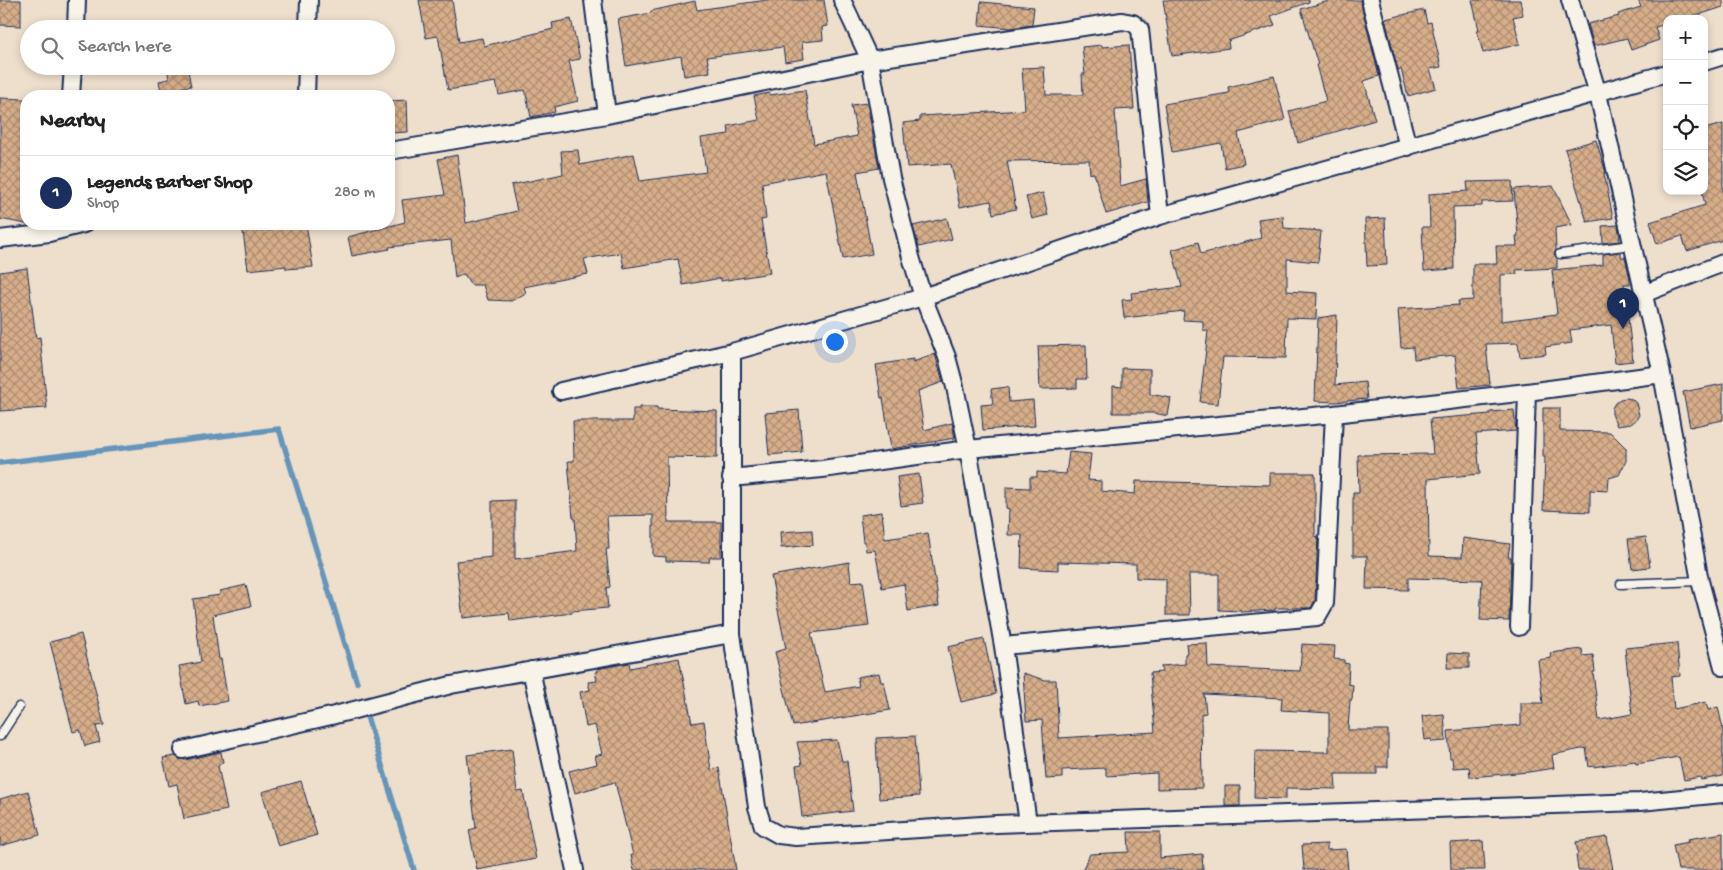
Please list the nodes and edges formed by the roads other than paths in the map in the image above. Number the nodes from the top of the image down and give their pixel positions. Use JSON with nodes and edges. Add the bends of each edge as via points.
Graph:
{"nodes":[{"id":1,"x":77,"y":0,"type":"edge"},
{"id":2,"x":309,"y":0,"type":"edge"},
{"id":3,"x":593,"y":0,"type":"edge"},
{"id":4,"x":842,"y":0,"type":"edge"},
{"id":5,"x":1370,"y":0,"type":"edge"},
{"id":6,"x":1570,"y":0,"type":"edge"},
{"id":7,"x":76,"y":20,"type":"edge"},
{"id":8,"x":308,"y":20,"type":"edge"},
{"id":9,"x":1723,"y":56,"type":"edge"},
{"id":10,"x":870,"y":60,"type":"junction"},
{"id":11,"x":1708,"y":61,"type":"edge"},
{"id":12,"x":1663,"y":74,"type":"edge"},
{"id":13,"x":72,"y":75,"type":"edge"},
{"id":14,"x":307,"y":75,"type":"edge"},
{"id":15,"x":71,"y":90,"type":"edge"},
{"id":16,"x":306,"y":90,"type":"edge"},
{"id":17,"x":1598,"y":94,"type":"junction"},
{"id":18,"x":607,"y":116,"type":"junction"},
{"id":19,"x":1408,"y":147,"type":"junction"},
{"id":20,"x":395,"y":150,"type":"edge"},
{"id":21,"x":1160,"y":216,"type":"junction"},
{"id":22,"x":41,"y":230,"type":"edge"},
{"id":23,"x":0,"y":239,"type":"edge"},
{"id":24,"x":1632,"y":245,"type":"junction"},
{"id":25,"x":1560,"y":254,"type":"dead end"},
{"id":26,"x":1723,"y":263,"type":"edge"},
{"id":27,"x":1643,"y":294,"type":"junction"},
{"id":28,"x":923,"y":297,"type":"junction"},
{"id":29,"x":732,"y":352,"type":"junction"},
{"id":30,"x":1662,"y":374,"type":"junction"},
{"id":31,"x":561,"y":391,"type":"dead end"},
{"id":32,"x":1526,"y":392,"type":"junction"},
{"id":33,"x":1334,"y":414,"type":"junction"},
{"id":34,"x":968,"y":449,"type":"junction"},
{"id":35,"x":731,"y":478,"type":"junction"},
{"id":36,"x":1700,"y":581,"type":"junction"},
{"id":37,"x":1622,"y":584,"type":"dead end"},
{"id":38,"x":1518,"y":627,"type":"dead end"},
{"id":39,"x":732,"y":634,"type":"junction"},
{"id":40,"x":1003,"y":646,"type":"junction"},
{"id":41,"x":1723,"y":667,"type":"edge"},
{"id":42,"x":532,"y":670,"type":"junction"},
{"id":43,"x":19,"y":707,"type":"dead end"},
{"id":44,"x":0,"y":736,"type":"edge"},
{"id":45,"x":183,"y":750,"type":"dead end"},
{"id":46,"x":1723,"y":794,"type":"edge"},
{"id":47,"x":1028,"y":823,"type":"junction"},
{"id":48,"x":575,"y":870,"type":"edge"}],
"edges":[{"from":1,"to":7,"type":"street"},
{"from":2,"to":8,"type":"street"},
{"from":3,"to":18,"type":"street"},
{"from":4,"to":10,"type":"street"},
{"from":5,"to":19,"type":"street"},
{"from":6,"to":17,"type":"street"},
{"from":9,"to":11,"type":"street"},
{"from":10,"to":18,"type":"street"},
{"from":10,"to":21,"type":"street","via":[[1122,21],[1133,23],[1140,29]]},
{"from":10,"to":28,"type":"street","via":[[890,178]]},
{"from":12,"to":17,"type":"street"},
{"from":13,"to":15,"type":"street"},
{"from":14,"to":16,"type":"street"},
{"from":17,"to":19,"type":"street"},
{"from":17,"to":24,"type":"street"},
{"from":18,"to":20,"type":"street"},
{"from":19,"to":21,"type":"street"},
{"from":21,"to":28,"type":"street"},
{"from":22,"to":23,"type":"street"},
{"from":24,"to":25,"type":"lane"},
{"from":24,"to":27,"type":"street"},
{"from":26,"to":27,"type":"street"},
{"from":27,"to":30,"type":"street"},
{"from":28,"to":29,"type":"street"},
{"from":28,"to":34,"type":"street","via":[[947,357]]},
{"from":29,"to":31,"type":"street"},
{"from":29,"to":35,"type":"street"},
{"from":30,"to":32,"type":"street"},
{"from":30,"to":36,"type":"street"},
{"from":32,"to":33,"type":"street"},
{"from":32,"to":38,"type":"street"},
{"from":33,"to":34,"type":"street"},
{"from":33,"to":40,"type":"street","via":[[1325,603],[1317,617]]},
{"from":34,"to":35,"type":"street","via":[[822,470]]},
{"from":34,"to":40,"type":"street"},
{"from":35,"to":39,"type":"street"},
{"from":36,"to":37,"type":"lane"},
{"from":36,"to":41,"type":"street"},
{"from":39,"to":42,"type":"street"},
{"from":39,"to":47,"type":"street","via":[[757,807],[763,826],[778,835],[796,836]]},
{"from":40,"to":47,"type":"street"},
{"from":42,"to":45,"type":"street","via":[[451,685]]},
{"from":42,"to":48,"type":"street"},
{"from":43,"to":44,"type":"lane"},
{"from":46,"to":47,"type":"street","via":[[1640,802]]}]}
